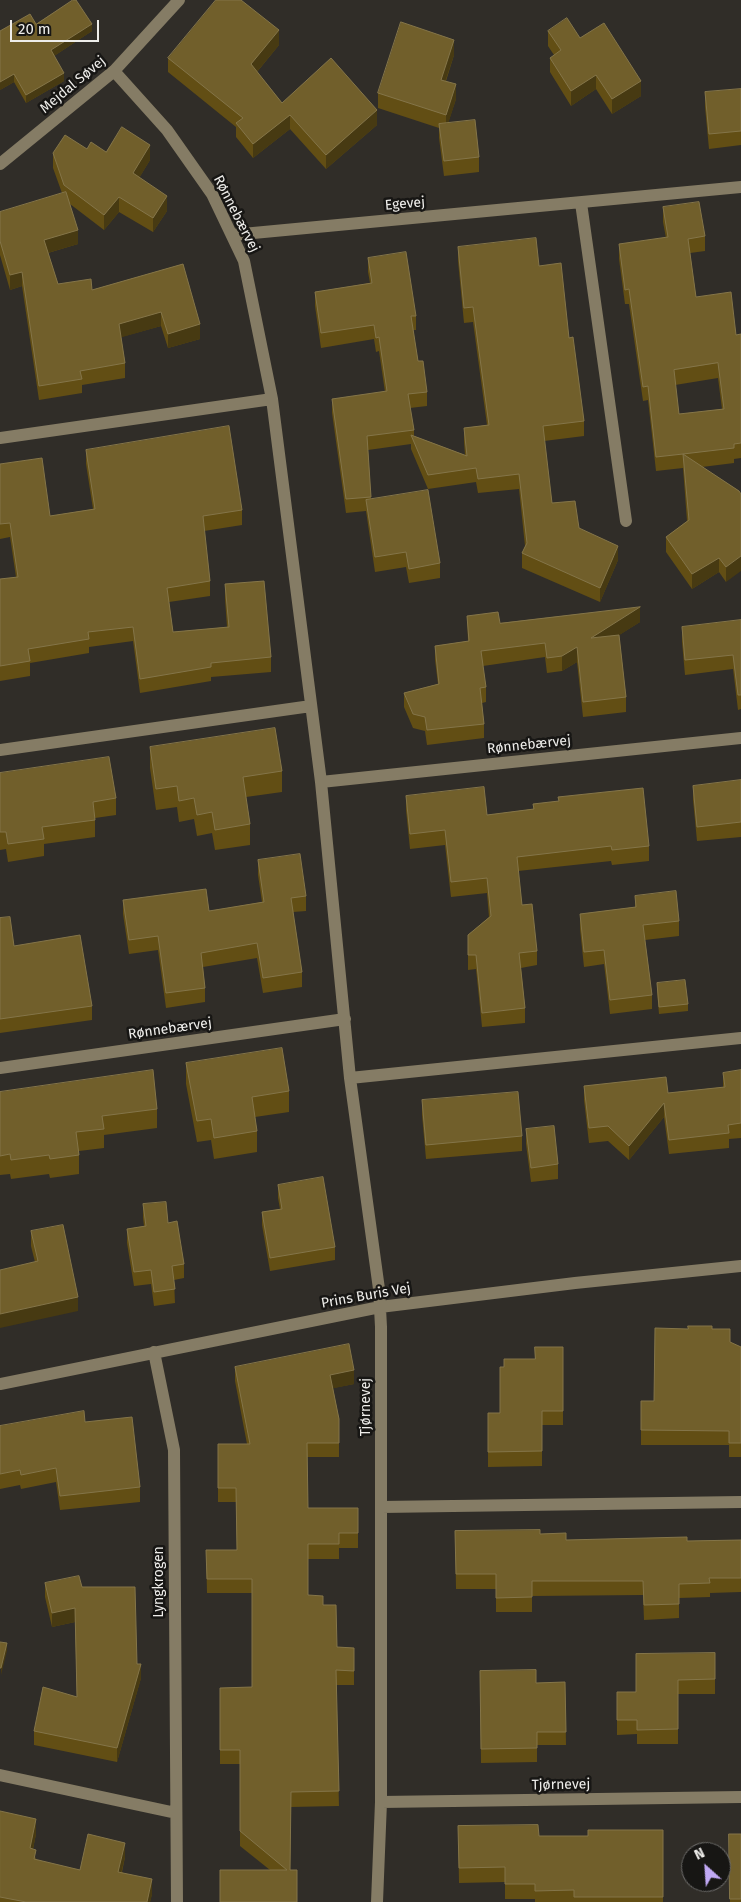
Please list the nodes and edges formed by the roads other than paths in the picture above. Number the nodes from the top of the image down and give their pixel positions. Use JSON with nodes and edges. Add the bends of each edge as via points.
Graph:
{"nodes":[{"id":1,"x":179,"y":0,"type":"edge"},
{"id":2,"x":114,"y":71,"type":"junction"},
{"id":3,"x":0,"y":164,"type":"edge"},
{"id":4,"x":741,"y":187,"type":"edge"},
{"id":5,"x":582,"y":202,"type":"junction"},
{"id":6,"x":232,"y":235,"type":"junction"},
{"id":7,"x":272,"y":399,"type":"junction"},
{"id":8,"x":0,"y":438,"type":"edge"},
{"id":9,"x":626,"y":521,"type":"dead end"},
{"id":10,"x":311,"y":706,"type":"junction"},
{"id":11,"x":741,"y":738,"type":"edge"},
{"id":12,"x":0,"y":750,"type":"edge"},
{"id":13,"x":321,"y":782,"type":"junction"},
{"id":14,"x":345,"y":1019,"type":"junction"},
{"id":15,"x":741,"y":1038,"type":"edge"},
{"id":16,"x":0,"y":1068,"type":"edge"},
{"id":17,"x":350,"y":1078,"type":"junction"},
{"id":18,"x":741,"y":1266,"type":"edge"},
{"id":19,"x":380,"y":1307,"type":"junction"},
{"id":20,"x":154,"y":1352,"type":"junction"},
{"id":21,"x":0,"y":1384,"type":"edge"},
{"id":22,"x":741,"y":1502,"type":"edge"},
{"id":23,"x":381,"y":1507,"type":"junction"},
{"id":24,"x":0,"y":1775,"type":"edge"},
{"id":25,"x":741,"y":1798,"type":"edge"},
{"id":26,"x":381,"y":1802,"type":"junction"},
{"id":27,"x":176,"y":1812,"type":"junction"},
{"id":28,"x":177,"y":1902,"type":"edge"},
{"id":29,"x":377,"y":1902,"type":"edge"}],
"edges":[{"from":1,"to":2,"type":"street","name":"Mejdal Søvej"},
{"from":2,"to":3,"type":"street","name":"Mejdal Søvej"},
{"from":2,"to":6,"type":"street","name":"Rønnebærvej","via":[[167,130],[212,194]]},
{"from":4,"to":5,"type":"street","name":"Egevej"},
{"from":5,"to":6,"type":"street","name":"Egevej"},
{"from":5,"to":9,"type":"street"},
{"from":6,"to":7,"type":"street","name":"Rønnebærvej","via":[[244,261]]},
{"from":7,"to":8,"type":"street"},
{"from":7,"to":10,"type":"street","name":"Rønnebærvej"},
{"from":10,"to":12,"type":"street"},
{"from":10,"to":13,"type":"street","name":"Rønnebærvej"},
{"from":11,"to":13,"type":"street","name":"Rønnebærvej"},
{"from":13,"to":14,"type":"street","name":"Rønnebærvej"},
{"from":14,"to":16,"type":"street","name":"Rønnebærvej"},
{"from":14,"to":17,"type":"street","name":"Rønnebærvej"},
{"from":15,"to":17,"type":"street"},
{"from":17,"to":19,"type":"street","name":"Rønnebærvej"},
{"from":18,"to":19,"type":"street","name":"Prins Buris Vej"},
{"from":19,"to":20,"type":"street","name":"Prins Buris Vej"},
{"from":19,"to":23,"type":"street","name":"Tjørnevej"},
{"from":20,"to":21,"type":"street","name":"Prins Buris Vej"},
{"from":20,"to":27,"type":"street","name":"Lyngkrogen","via":[[174,1450]]},
{"from":22,"to":23,"type":"street"},
{"from":23,"to":26,"type":"street","name":"Tjørnevej"},
{"from":24,"to":27,"type":"street"},
{"from":25,"to":26,"type":"street","name":"Tjørnevej"},
{"from":26,"to":29,"type":"street","name":"Tjørnevej"},
{"from":27,"to":28,"type":"street","name":"Lyngkrogen"}]}
